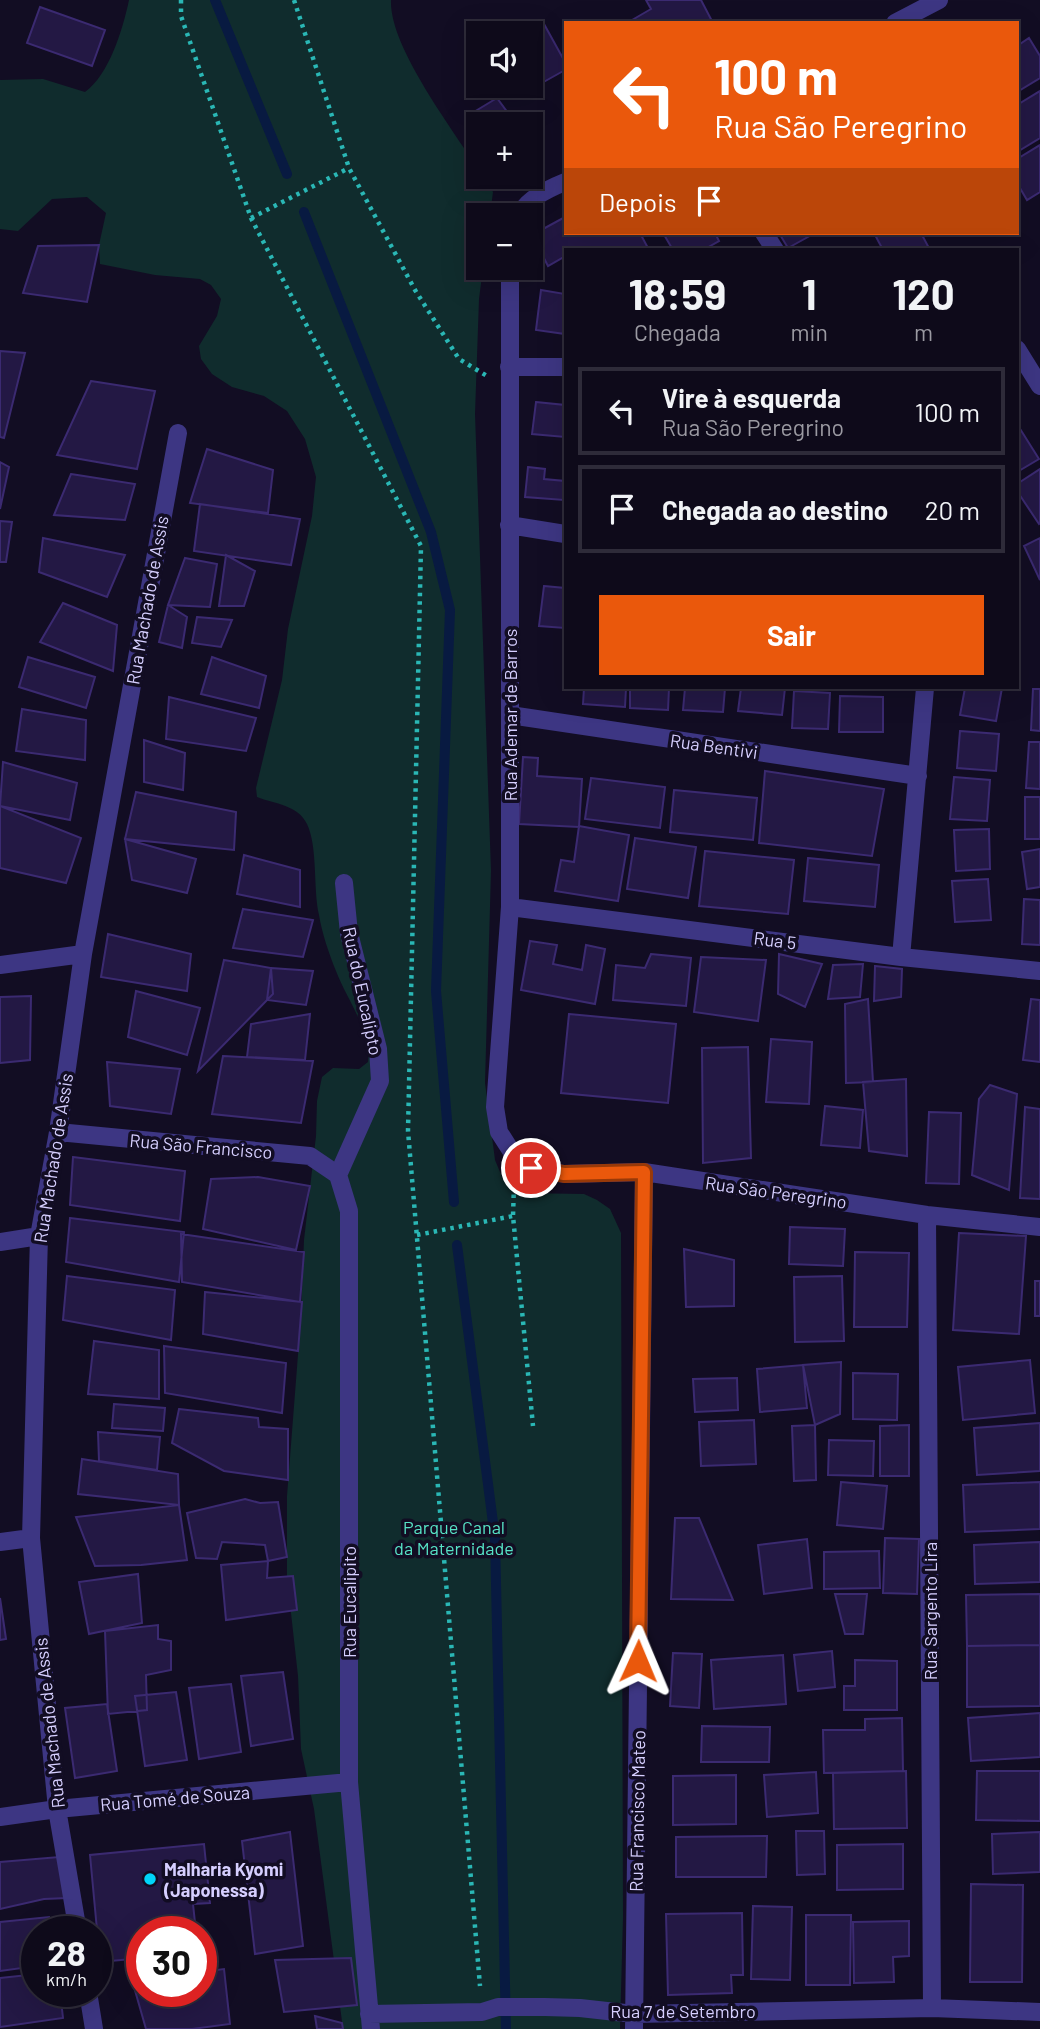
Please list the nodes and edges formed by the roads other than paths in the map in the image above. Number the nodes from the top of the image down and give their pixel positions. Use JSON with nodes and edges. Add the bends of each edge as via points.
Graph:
{"nodes":[{"id":1,"x":940,"y":0,"type":"edge"},
{"id":2,"x":899,"y":21,"type":"edge"},
{"id":3,"x":564,"y":182,"type":"edge"},
{"id":4,"x":531,"y":203,"type":"edge"},
{"id":5,"x":510,"y":280,"type":"edge"},
{"id":6,"x":1019,"y":352,"type":"edge"},
{"id":7,"x":509,"y":367,"type":"junction"},
{"id":8,"x":564,"y":367,"type":"edge"},
{"id":9,"x":1040,"y":386,"type":"edge"},
{"id":10,"x":177,"y":433,"type":"dead end"},
{"id":11,"x":509,"y":525,"type":"junction"},
{"id":12,"x":564,"y":534,"type":"edge"},
{"id":13,"x":925,"y":689,"type":"edge"},
{"id":14,"x":510,"y":715,"type":"junction"},
{"id":15,"x":918,"y":776,"type":"junction"},
{"id":16,"x":344,"y":883,"type":"dead end"},
{"id":17,"x":510,"y":907,"type":"junction"},
{"id":18,"x":83,"y":954,"type":"junction"},
{"id":19,"x":901,"y":957,"type":"junction"},
{"id":20,"x":0,"y":965,"type":"edge"},
{"id":21,"x":1040,"y":971,"type":"edge"},
{"id":22,"x":58,"y":1132,"type":"junction"},
{"id":23,"x":515,"y":1157,"type":"joint"},
{"id":24,"x":644,"y":1172,"type":"junction"},
{"id":25,"x":338,"y":1175,"type":"junction"},
{"id":26,"x":927,"y":1215,"type":"junction"},
{"id":27,"x":1040,"y":1227,"type":"edge"},
{"id":28,"x":39,"y":1236,"type":"junction"},
{"id":29,"x":0,"y":1242,"type":"edge"},
{"id":30,"x":31,"y":1538,"type":"junction"},
{"id":31,"x":0,"y":1542,"type":"edge"},
{"id":32,"x":349,"y":1782,"type":"junction"},
{"id":33,"x":57,"y":1809,"type":"junction"},
{"id":34,"x":0,"y":1816,"type":"edge"},
{"id":35,"x":75,"y":1916,"type":"edge"},
{"id":36,"x":90,"y":2007,"type":"edge"},
{"id":37,"x":932,"y":2008,"type":"junction"},
{"id":38,"x":1040,"y":2012,"type":"edge"},
{"id":39,"x":370,"y":2022,"type":"edge"},
{"id":40,"x":634,"y":2022,"type":"edge"},
{"id":41,"x":94,"y":2029,"type":"edge"}],
"edges":[{"from":1,"to":2,"type":"street"},
{"from":3,"to":4,"type":"street"},
{"from":5,"to":7,"type":"street","name":"Rua Ademar de Barros"},
{"from":6,"to":9,"type":"street"},
{"from":7,"to":8,"type":"street"},
{"from":7,"to":11,"type":"street","name":"Rua Ademar de Barros"},
{"from":10,"to":18,"type":"street","name":"Rua Machado de Assis"},
{"from":11,"to":12,"type":"street"},
{"from":11,"to":14,"type":"street","name":"Rua Ademar de Barros"},
{"from":13,"to":15,"type":"street"},
{"from":14,"to":15,"type":"street","name":"Rua Bentivi"},
{"from":14,"to":17,"type":"street","name":"Rua Ademar de Barros"},
{"from":15,"to":19,"type":"street"},
{"from":16,"to":25,"type":"street","name":"Rua do Eucalipto","via":[[349,933],[378,1049],[380,1081]]},
{"from":17,"to":19,"type":"street","name":"Rua 5"},
{"from":17,"to":23,"type":"street","name":"Rua Ademar de Barros","via":[[495,1107],[499,1132]]},
{"from":18,"to":20,"type":"street"},
{"from":18,"to":22,"type":"street","name":"Rua Machado de Assis"},
{"from":19,"to":21,"type":"street","name":"Rua 5"},
{"from":22,"to":25,"type":"street","name":"Rua São Francisco","via":[[310,1156]]},
{"from":22,"to":28,"type":"street","name":"Rua Machado de Assis"},
{"from":23,"to":24,"type":"street","name":"Rua São Peregrino","via":[[531,1168],[564,1174]]},
{"from":24,"to":26,"type":"street","name":"Rua São Peregrino"},
{"from":24,"to":40,"type":"street","name":"Rua Francisco Mateo"},
{"from":25,"to":32,"type":"street","name":"Rua Eucalipito","via":[[349,1211]]},
{"from":26,"to":27,"type":"street","name":"Rua São Peregrino"},
{"from":26,"to":37,"type":"street","name":"Rua Sargento Lira"},
{"from":28,"to":29,"type":"street"},
{"from":28,"to":30,"type":"street","name":"Rua Machado de Assis"},
{"from":30,"to":31,"type":"street"},
{"from":30,"to":33,"type":"street","name":"Rua Machado de Assis"},
{"from":32,"to":33,"type":"street","name":"Rua Tomé de Souza"},
{"from":32,"to":39,"type":"street","name":"Rua Eucalipito"},
{"from":33,"to":34,"type":"street","name":"Rua Tomé de Souza"},
{"from":33,"to":35,"type":"street","name":"Rua Machado de Assis"},
{"from":36,"to":41,"type":"street"},
{"from":37,"to":38,"type":"street","name":"Rua 7 de Setembro"},
{"from":37,"to":40,"type":"street","name":"Rua 7 de Setembro"},
{"from":39,"to":40,"type":"street","name":"Rua 7 de Setembro","via":[[498,2007],[580,2008]]}]}
